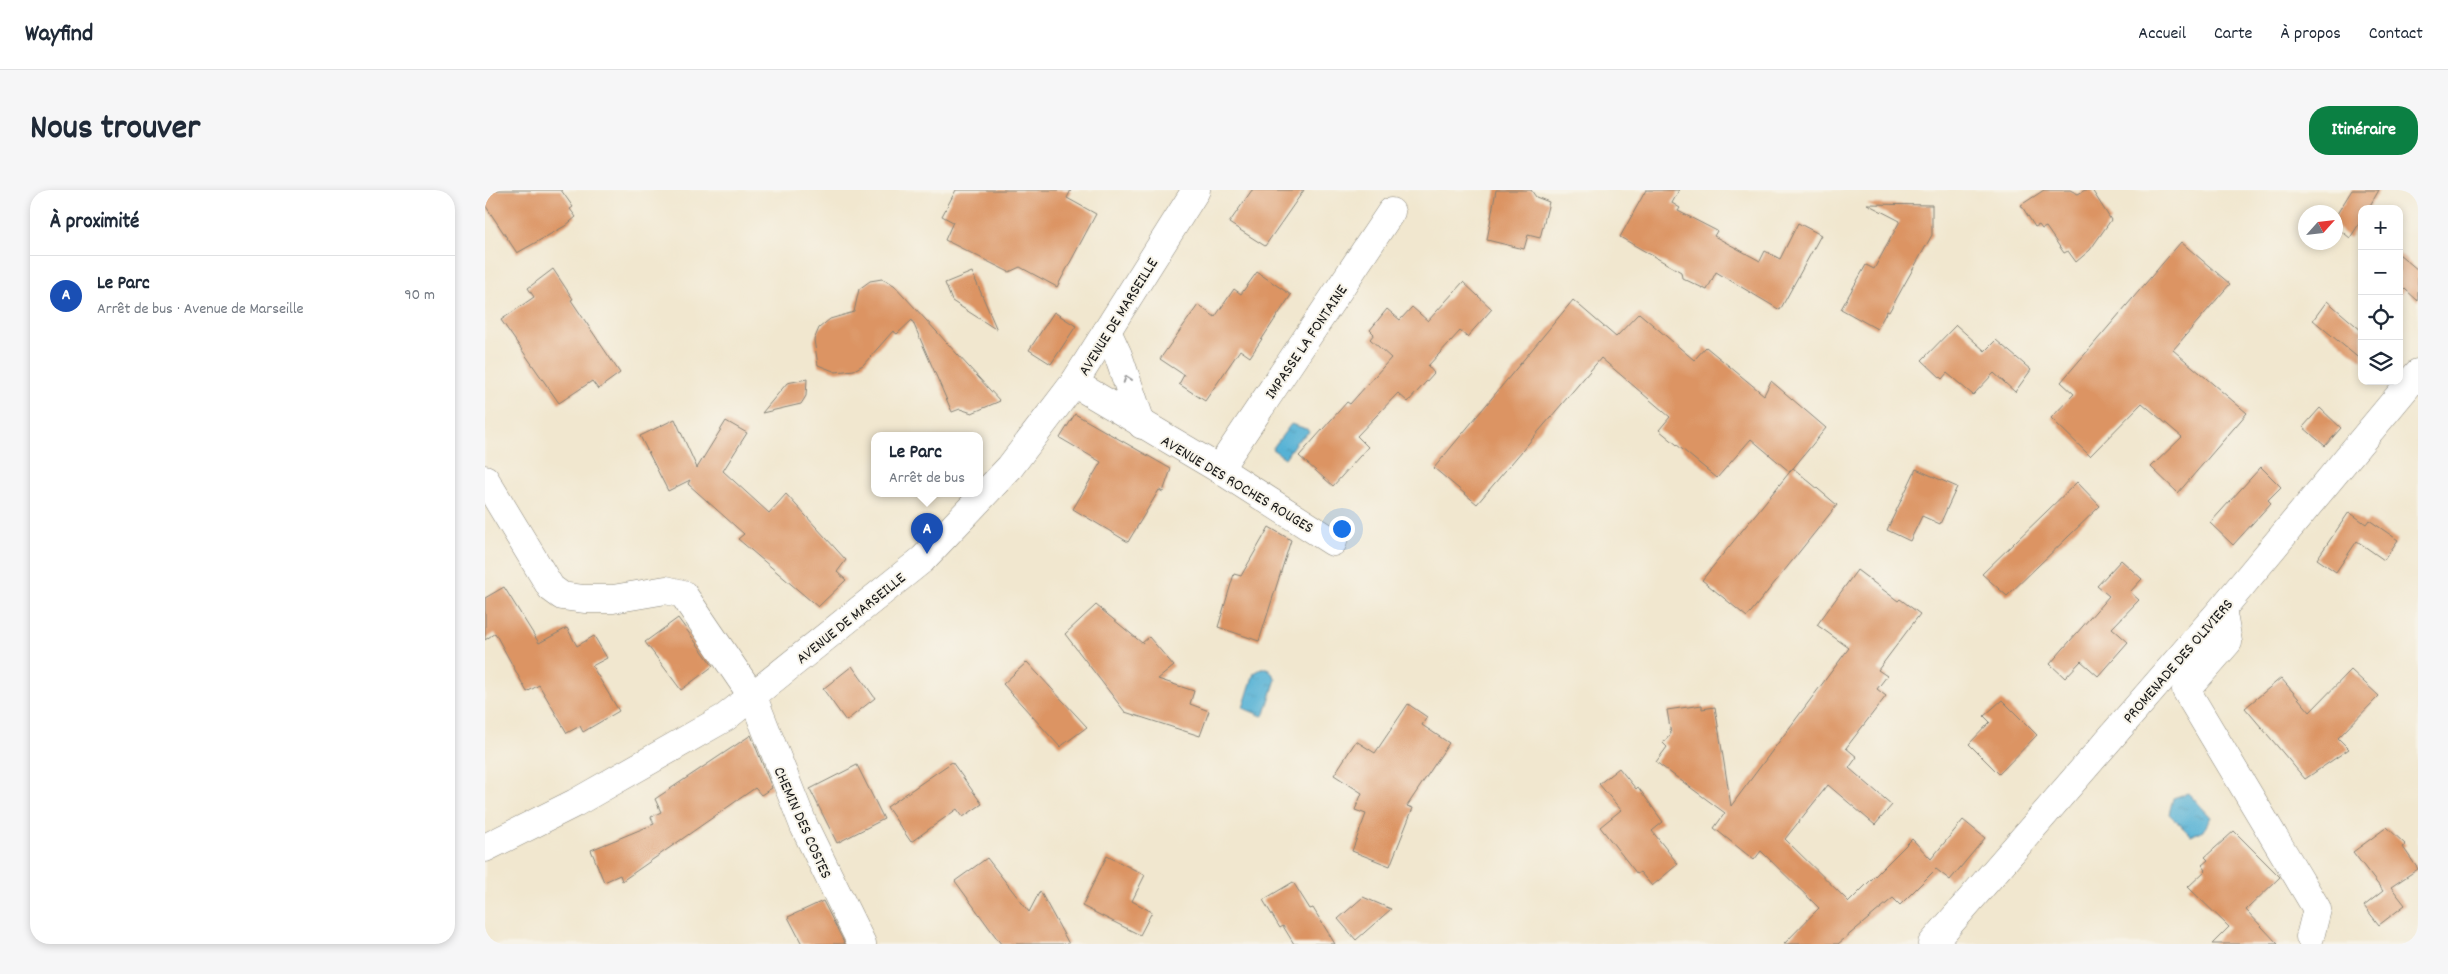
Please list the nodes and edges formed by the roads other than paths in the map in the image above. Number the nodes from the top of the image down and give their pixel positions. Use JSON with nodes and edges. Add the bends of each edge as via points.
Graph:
{"nodes":[{"id":1,"x":1196,"y":190,"type":"edge"},
{"id":2,"x":1391,"y":212,"type":"dead end"},
{"id":3,"x":1107,"y":331,"type":"junction"},
{"id":4,"x":2418,"y":373,"type":"edge"},
{"id":5,"x":1074,"y":383,"type":"junction"},
{"id":6,"x":1142,"y":425,"type":"junction"},
{"id":7,"x":1219,"y":469,"type":"junction"},
{"id":8,"x":485,"y":479,"type":"edge"},
{"id":9,"x":983,"y":496,"type":"edge"},
{"id":10,"x":982,"y":497,"type":"edge"},
{"id":11,"x":1333,"y":542,"type":"dead end"},
{"id":12,"x":2221,"y":608,"type":"junction"},
{"id":13,"x":753,"y":697,"type":"junction"},
{"id":14,"x":485,"y":848,"type":"edge"},
{"id":15,"x":2310,"y":937,"type":"dead end"},
{"id":16,"x":862,"y":944,"type":"edge"},
{"id":17,"x":1933,"y":944,"type":"edge"}],
"edges":[{"from":1,"to":3,"type":"street","name":"AVENUE DE MARSEILLE"},
{"from":2,"to":7,"type":"street","name":"IMPASSE LA FONTAINE"},
{"from":3,"to":5,"type":"street","name":"AVENUE DE MARSEILLE"},
{"from":6,"to":3,"type":"street","one_way":true,"via":[[1119,355]]},
{"from":4,"to":12,"type":"street","name":"PROMENADE DES OLIVIERS"},
{"from":5,"to":6,"type":"street","name":"AVENUE DES ROCHES ROUGES"},
{"from":5,"to":9,"type":"street","name":"AVENUE DE MARSEILLE","via":[[1010,467]]},
{"from":6,"to":7,"type":"street","name":"AVENUE DES ROCHES ROUGES"},
{"from":7,"to":11,"type":"street","name":"AVENUE DES ROCHES ROUGES"},
{"from":8,"to":13,"type":"street","name":"CHEMIN DES COSTES","via":[[551,588],[562,596],[584,599],[613,599],[667,590],[683,594]]},
{"from":10,"to":13,"type":"street","name":"AVENUE DE MARSEILLE","via":[[923,559]]},
{"from":12,"to":15,"type":"street","via":[[2228,642],[2186,690],[2317,909]]},
{"from":12,"to":17,"type":"street","name":"PROMENADE DES OLIVIERS"},
{"from":13,"to":14,"type":"street","name":"AVENUE DE MARSEILLE","via":[[726,717],[575,803]]},
{"from":13,"to":16,"type":"street","name":"CHEMIN DES COSTES","via":[[804,826]]}]}
